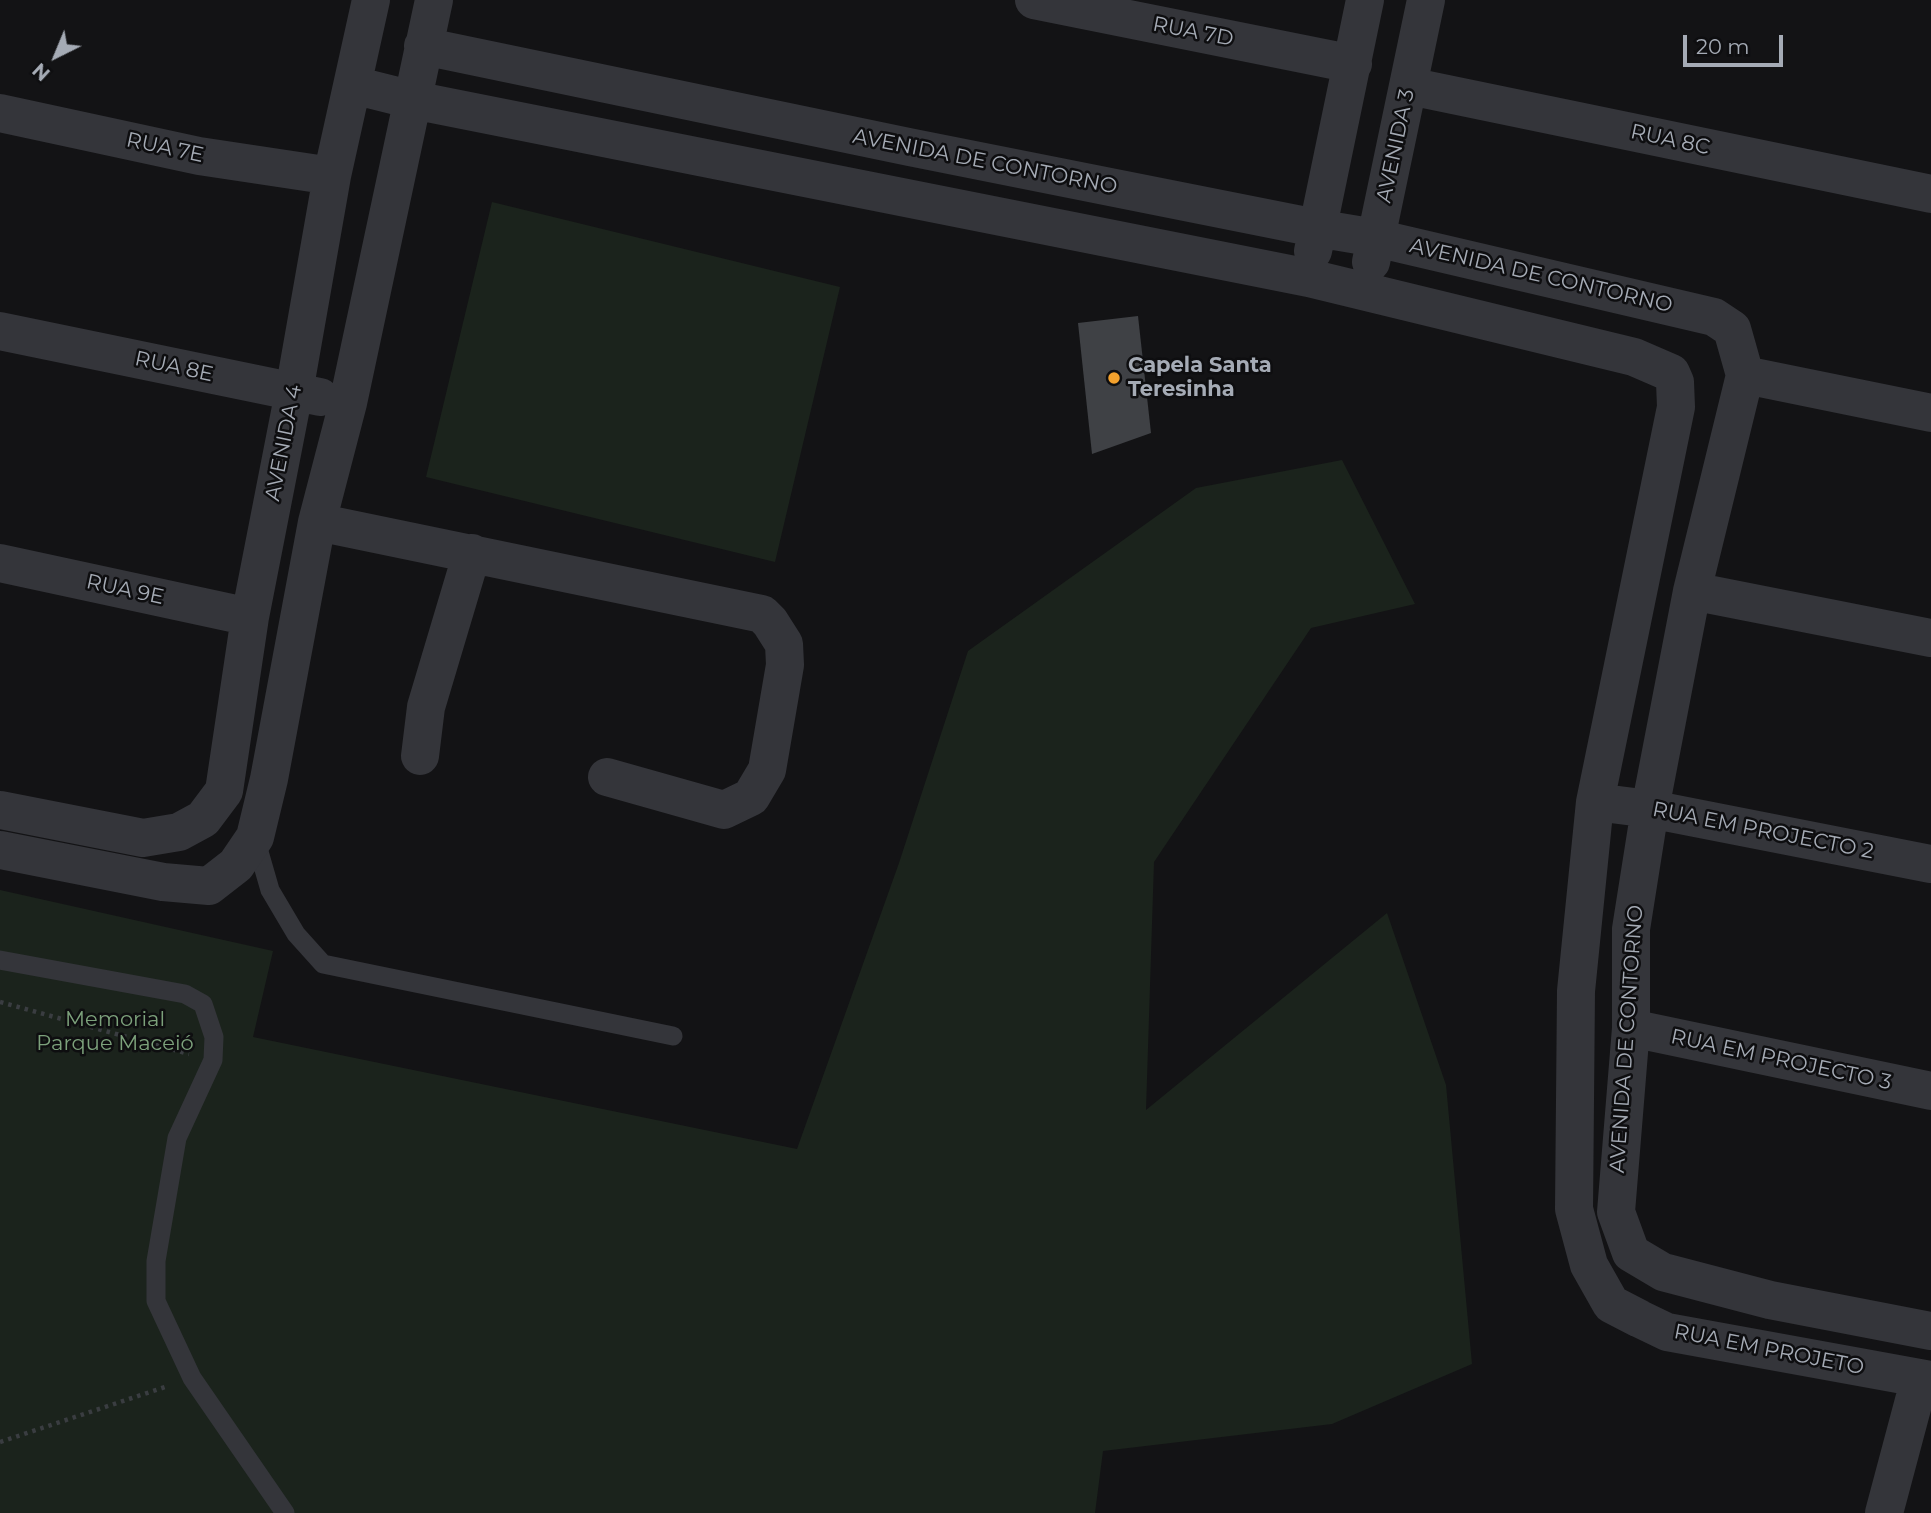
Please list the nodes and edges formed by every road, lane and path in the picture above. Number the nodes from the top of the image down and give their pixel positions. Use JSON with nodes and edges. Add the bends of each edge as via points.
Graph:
{"nodes":[{"id":1,"x":371,"y":0,"type":"edge"},
{"id":2,"x":434,"y":0,"type":"edge"},
{"id":3,"x":1034,"y":0,"type":"edge"},
{"id":4,"x":1365,"y":0,"type":"edge"},
{"id":5,"x":1426,"y":0,"type":"edge"},
{"id":6,"x":424,"y":46,"type":"junction"},
{"id":7,"x":1353,"y":64,"type":"junction"},
{"id":8,"x":352,"y":85,"type":"junction"},
{"id":9,"x":1409,"y":86,"type":"junction"},
{"id":10,"x":413,"y":100,"type":"junction"},
{"id":11,"x":0,"y":113,"type":"edge"},
{"id":12,"x":332,"y":176,"type":"junction"},
{"id":13,"x":1931,"y":194,"type":"edge"},
{"id":14,"x":1316,"y":228,"type":"junction"},
{"id":15,"x":1376,"y":238,"type":"junction"},
{"id":16,"x":1309,"y":278,"type":"junction"},
{"id":17,"x":1366,"y":291,"type":"junction"},
{"id":18,"x":0,"y":331,"type":"edge"},
{"id":19,"x":1745,"y":375,"type":"junction"},
{"id":20,"x":294,"y":392,"type":"junction"},
{"id":21,"x":348,"y":403,"type":"junction"},
{"id":22,"x":1931,"y":413,"type":"edge"},
{"id":23,"x":317,"y":522,"type":"junction"},
{"id":24,"x":472,"y":553,"type":"junction"},
{"id":25,"x":0,"y":563,"type":"edge"},
{"id":26,"x":1692,"y":591,"type":"junction"},
{"id":27,"x":250,"y":617,"type":"junction"},
{"id":28,"x":1931,"y":638,"type":"edge"},
{"id":29,"x":420,"y":756,"type":"dead end"},
{"id":30,"x":607,"y":777,"type":"dead end"},
{"id":31,"x":1595,"y":802,"type":"junction"},
{"id":32,"x":1650,"y":809,"type":"junction"},
{"id":33,"x":0,"y":810,"type":"edge"},
{"id":34,"x":0,"y":850,"type":"edge"},
{"id":35,"x":246,"y":851,"type":"junction"},
{"id":36,"x":1931,"y":864,"type":"edge"},
{"id":37,"x":0,"y":960,"type":"edge"},
{"id":38,"x":0,"y":1002,"type":"edge"},
{"id":39,"x":1630,"y":1028,"type":"junction"},
{"id":40,"x":673,"y":1036,"type":"dead end"},
{"id":41,"x":213,"y":1060,"type":"junction"},
{"id":42,"x":1931,"y":1091,"type":"edge"},
{"id":43,"x":1611,"y":1304,"type":"joint"},
{"id":44,"x":1931,"y":1331,"type":"edge"},
{"id":45,"x":192,"y":1378,"type":"junction"},
{"id":46,"x":1925,"y":1379,"type":"edge"},
{"id":47,"x":0,"y":1442,"type":"edge"},
{"id":48,"x":285,"y":1513,"type":"edge"},
{"id":49,"x":1884,"y":1513,"type":"edge"}],
"edges":[{"from":1,"to":8,"type":"street","name":"AVENIDA 4"},
{"from":2,"to":6,"type":"street"},
{"from":3,"to":7,"type":"street","name":"RUA 7D"},
{"from":4,"to":7,"type":"street"},
{"from":5,"to":9,"type":"street","name":"AVENIDA 3"},
{"from":6,"to":10,"type":"street"},
{"from":6,"to":14,"type":"street","name":"AVENIDA DE CONTORNO"},
{"from":7,"to":14,"type":"street"},
{"from":8,"to":10,"type":"street","name":"AVENIDA DE CONTORNO"},
{"from":8,"to":12,"type":"street","name":"AVENIDA 4"},
{"from":9,"to":13,"type":"street","name":"RUA 8C"},
{"from":9,"to":15,"type":"street","name":"AVENIDA 3"},
{"from":10,"to":16,"type":"street","name":"AVENIDA DE CONTORNO"},
{"from":10,"to":21,"type":"street"},
{"from":11,"to":12,"type":"street","name":"RUA 7E","via":[[199,156]]},
{"from":12,"to":20,"type":"street","name":"AVENIDA 4"},
{"from":14,"to":15,"type":"street","name":"AVENIDA DE CONTORNO"},
{"from":14,"to":16,"type":"street"},
{"from":15,"to":17,"type":"street","name":"AVENIDA 3"},
{"from":15,"to":19,"type":"street","name":"AVENIDA DE CONTORNO","via":[[1714,317],[1732,329]]},
{"from":16,"to":17,"type":"street","name":"AVENIDA DE CONTORNO"},
{"from":17,"to":31,"type":"street","name":"AVENIDA DE CONTORNO","via":[[1634,357],[1671,373],[1675,407]]},
{"from":18,"to":20,"type":"street","name":"RUA 8E"},
{"from":19,"to":22,"type":"street"},
{"from":19,"to":26,"type":"street","name":"AVENIDA DE CONTORNO"},
{"from":20,"to":21,"type":"street","name":"RUA 8E"},
{"from":20,"to":27,"type":"street","name":"AVENIDA 4"},
{"from":21,"to":23,"type":"street"},
{"from":23,"to":24,"type":"street"},
{"from":23,"to":35,"type":"street","via":[[269,779]]},
{"from":24,"to":29,"type":"street","via":[[426,707]]},
{"from":24,"to":30,"type":"street","via":[[762,614],[784,644],[785,666],[767,770],[751,797],[724,810]]},
{"from":25,"to":27,"type":"street","name":"RUA 9E"},
{"from":26,"to":28,"type":"street"},
{"from":26,"to":32,"type":"street","name":"AVENIDA DE CONTORNO"},
{"from":27,"to":33,"type":"street","name":"AVENIDA 4","via":[[223,791],[203,819],[179,832],[143,838]]},
{"from":31,"to":32,"type":"street","name":"RUA EM PROJECTO 2"},
{"from":31,"to":43,"type":"street","name":"AVENIDA DE CONTORNO","via":[[1576,990],[1574,1209],[1589,1265]]},
{"from":32,"to":36,"type":"street","name":"RUA EM PROJECTO 2"},
{"from":32,"to":39,"type":"street","name":"AVENIDA DE CONTORNO","via":[[1631,929]]},
{"from":34,"to":35,"type":"street","via":[[163,882],[209,886]]},
{"from":35,"to":40,"type":"lane","via":[[296,934],[323,964]]},
{"from":37,"to":41,"type":"lane","via":[[185,993],[203,1004],[214,1037]]},
{"from":38,"to":41,"type":"path"},
{"from":39,"to":42,"type":"street","name":"RUA EM PROJECTO 3"},
{"from":39,"to":44,"type":"street","name":"AVENIDA DE CONTORNO","via":[[1616,1212],[1630,1253],[1663,1272],[1770,1300]]},
{"from":41,"to":45,"type":"lane","via":[[177,1138],[156,1261],[156,1301]]},
{"from":43,"to":46,"type":"street","name":"RUA EM PROJETO","via":[[1667,1332]]},
{"from":45,"to":47,"type":"path"},
{"from":45,"to":48,"type":"lane"},
{"from":46,"to":49,"type":"street"}]}
